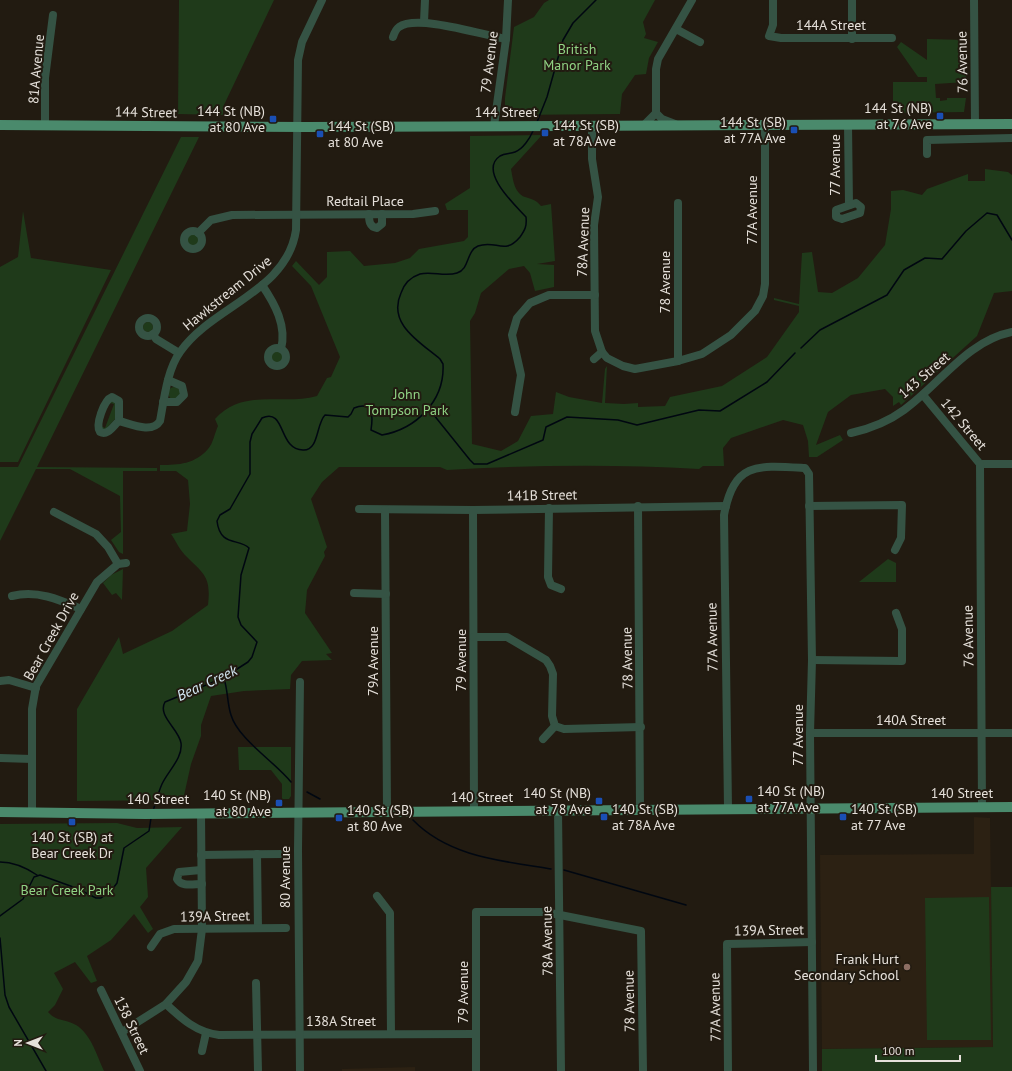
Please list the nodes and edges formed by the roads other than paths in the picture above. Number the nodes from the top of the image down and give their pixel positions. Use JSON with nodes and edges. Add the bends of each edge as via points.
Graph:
{"nodes":[{"id":1,"x":322,"y":0,"type":"edge"},
{"id":2,"x":425,"y":0,"type":"edge"},
{"id":3,"x":508,"y":0,"type":"edge"},
{"id":4,"x":692,"y":0,"type":"edge"},
{"id":5,"x":773,"y":0,"type":"edge"},
{"id":6,"x":852,"y":0,"type":"edge"},
{"id":7,"x":974,"y":0,"type":"edge"},
{"id":8,"x":53,"y":15,"type":"dead end"},
{"id":9,"x":424,"y":22,"type":"junction"},
{"id":10,"x":676,"y":29,"type":"junction"},
{"id":11,"x":393,"y":37,"type":"dead end"},
{"id":12,"x":852,"y":38,"type":"junction"},
{"id":13,"x":892,"y":38,"type":"dead end"},
{"id":14,"x":506,"y":39,"type":"junction"},
{"id":15,"x":700,"y":42,"type":"dead end"},
{"id":16,"x":656,"y":113,"type":"junction"},
{"id":17,"x":765,"y":124,"type":"junction"},
{"id":18,"x":848,"y":124,"type":"junction"},
{"id":19,"x":975,"y":124,"type":"junction"},
{"id":20,"x":1012,"y":124,"type":"edge"},
{"id":21,"x":0,"y":125,"type":"edge"},
{"id":22,"x":45,"y":125,"type":"junction"},
{"id":23,"x":592,"y":125,"type":"junction"},
{"id":24,"x":644,"y":125,"type":"junction"},
{"id":25,"x":678,"y":125,"type":"junction"},
{"id":26,"x":494,"y":126,"type":"junction"},
{"id":27,"x":296,"y":127,"type":"junction"},
{"id":28,"x":1012,"y":138,"type":"edge"},
{"id":29,"x":928,"y":154,"type":"dead end"},
{"id":30,"x":678,"y":203,"type":"dead end"},
{"id":31,"x":849,"y":205,"type":"dead end"},
{"id":32,"x":435,"y":211,"type":"dead end"},
{"id":33,"x":296,"y":214,"type":"junction"},
{"id":34,"x":370,"y":214,"type":"junction"},
{"id":35,"x":382,"y":214,"type":"junction"},
{"id":36,"x":198,"y":233,"type":"dead end"},
{"id":37,"x":262,"y":285,"type":"junction"},
{"id":38,"x":594,"y":295,"type":"junction"},
{"id":39,"x":1012,"y":332,"type":"edge"},
{"id":40,"x":153,"y":334,"type":"dead end"},
{"id":41,"x":281,"y":349,"type":"dead end"},
{"id":42,"x":179,"y":353,"type":"junction"},
{"id":43,"x":605,"y":355,"type":"junction"},
{"id":44,"x":594,"y":359,"type":"dead end"},
{"id":45,"x":678,"y":361,"type":"junction"},
{"id":46,"x":168,"y":380,"type":"junction"},
{"id":47,"x":923,"y":394,"type":"junction"},
{"id":48,"x":164,"y":402,"type":"junction"},
{"id":49,"x":515,"y":412,"type":"dead end"},
{"id":50,"x":119,"y":421,"type":"dead end"},
{"id":51,"x":851,"y":433,"type":"dead end"},
{"id":52,"x":980,"y":464,"type":"junction"},
{"id":53,"x":1012,"y":464,"type":"edge"},
{"id":54,"x":745,"y":472,"type":"joint"},
{"id":55,"x":638,"y":506,"type":"junction"},
{"id":56,"x":726,"y":506,"type":"junction"},
{"id":57,"x":809,"y":506,"type":"junction"},
{"id":58,"x":549,"y":508,"type":"junction"},
{"id":59,"x":359,"y":509,"type":"dead end"},
{"id":60,"x":385,"y":510,"type":"junction"},
{"id":61,"x":473,"y":510,"type":"junction"},
{"id":62,"x":54,"y":512,"type":"dead end"},
{"id":63,"x":895,"y":550,"type":"dead end"},
{"id":64,"x":561,"y":589,"type":"dead end"},
{"id":65,"x":354,"y":594,"type":"dead end"},
{"id":66,"x":386,"y":594,"type":"junction"},
{"id":67,"x":12,"y":596,"type":"dead end"},
{"id":68,"x":80,"y":609,"type":"junction"},
{"id":69,"x":896,"y":613,"type":"dead end"},
{"id":70,"x":474,"y":637,"type":"junction"},
{"id":71,"x":812,"y":660,"type":"junction"},
{"id":72,"x":0,"y":681,"type":"edge"},
{"id":73,"x":300,"y":682,"type":"dead end"},
{"id":74,"x":36,"y":688,"type":"junction"},
{"id":75,"x":556,"y":726,"type":"junction"},
{"id":76,"x":641,"y":727,"type":"junction"},
{"id":77,"x":810,"y":733,"type":"junction"},
{"id":78,"x":982,"y":733,"type":"junction"},
{"id":79,"x":1012,"y":733,"type":"edge"},
{"id":80,"x":543,"y":739,"type":"dead end"},
{"id":81,"x":0,"y":758,"type":"edge"},
{"id":82,"x":32,"y":759,"type":"junction"},
{"id":83,"x":1012,"y":807,"type":"edge"},
{"id":84,"x":728,"y":808,"type":"junction"},
{"id":85,"x":811,"y":808,"type":"junction"},
{"id":86,"x":982,"y":808,"type":"junction"},
{"id":87,"x":640,"y":809,"type":"junction"},
{"id":88,"x":558,"y":810,"type":"junction"},
{"id":89,"x":388,"y":811,"type":"junction"},
{"id":90,"x":474,"y":811,"type":"junction"},
{"id":91,"x":0,"y":812,"type":"edge"},
{"id":92,"x":32,"y":812,"type":"junction"},
{"id":93,"x":299,"y":812,"type":"junction"},
{"id":94,"x":201,"y":813,"type":"junction"},
{"id":95,"x":257,"y":854,"type":"junction"},
{"id":96,"x":282,"y":854,"type":"dead end"},
{"id":97,"x":201,"y":855,"type":"junction"},
{"id":98,"x":201,"y":870,"type":"junction"},
{"id":99,"x":202,"y":884,"type":"junction"},
{"id":100,"x":377,"y":896,"type":"dead end"},
{"id":101,"x":560,"y":915,"type":"junction"},
{"id":102,"x":258,"y":928,"type":"junction"},
{"id":103,"x":286,"y":928,"type":"dead end"},
{"id":104,"x":202,"y":929,"type":"junction"},
{"id":105,"x":812,"y":942,"type":"junction"},
{"id":106,"x":727,"y":944,"type":"joint"},
{"id":107,"x":151,"y":947,"type":"dead end"},
{"id":108,"x":256,"y":983,"type":"dead end"},
{"id":109,"x":101,"y":990,"type":"dead end"},
{"id":110,"x":166,"y":1004,"type":"junction"},
{"id":111,"x":122,"y":1032,"type":"junction"},
{"id":112,"x":206,"y":1033,"type":"junction"},
{"id":113,"x":300,"y":1034,"type":"junction"},
{"id":114,"x":391,"y":1034,"type":"junction"},
{"id":115,"x":476,"y":1034,"type":"junction"},
{"id":116,"x":258,"y":1035,"type":"junction"},
{"id":117,"x":202,"y":1051,"type":"dead end"},
{"id":118,"x":140,"y":1071,"type":"edge"},
{"id":119,"x":258,"y":1071,"type":"edge"},
{"id":120,"x":300,"y":1071,"type":"edge"},
{"id":121,"x":476,"y":1071,"type":"edge"},
{"id":122,"x":561,"y":1071,"type":"edge"},
{"id":123,"x":643,"y":1071,"type":"edge"},
{"id":124,"x":728,"y":1071,"type":"edge"},
{"id":125,"x":812,"y":1071,"type":"edge"}],
"edges":[{"from":1,"to":27,"type":"street","via":[[299,54]]},
{"from":2,"to":9,"type":"street"},
{"from":3,"to":14,"type":"street","name":"79 Avenue"},
{"from":4,"to":10,"type":"street"},
{"from":5,"to":12,"type":"street","name":"144A Street","via":[[773,25],[769,36]]},
{"from":6,"to":12,"type":"street"},
{"from":7,"to":19,"type":"street","name":"76 Avenue"},
{"from":8,"to":22,"type":"street","name":"81A Avenue","via":[[45,78]]},
{"from":9,"to":11,"type":"street","via":[[404,25],[398,28]]},
{"from":9,"to":14,"type":"street"},
{"from":10,"to":15,"type":"street"},
{"from":10,"to":16,"type":"street","via":[[657,64]]},
{"from":12,"to":13,"type":"street","name":"144A Street"},
{"from":14,"to":26,"type":"street","name":"79 Avenue"},
{"from":16,"to":24,"type":"street"},
{"from":16,"to":25,"type":"street","via":[[662,119]]},
{"from":17,"to":18,"type":"main road","name":"144 Street"},
{"from":17,"to":25,"type":"main road","name":"144 Street"},
{"from":17,"to":45,"type":"street","name":"77A Avenue","via":[[763,296],[755,311],[721,343],[702,354]]},
{"from":18,"to":19,"type":"main road","name":"144 Street"},
{"from":18,"to":31,"type":"street","name":"77 Avenue"},
{"from":19,"to":20,"type":"main road","name":"144 Street"},
{"from":21,"to":22,"type":"main road","name":"144 Street"},
{"from":22,"to":27,"type":"main road","name":"144 Street"},
{"from":23,"to":24,"type":"main road","name":"144 Street"},
{"from":23,"to":26,"type":"main road","name":"144 Street"},
{"from":23,"to":38,"type":"street","name":"78A Avenue","via":[[592,159],[598,197],[594,225]]},
{"from":24,"to":25,"type":"main road","name":"144 Street"},
{"from":26,"to":27,"type":"main road","name":"144 Street"},
{"from":27,"to":33,"type":"street","name":"Hawkstream Drive"},
{"from":28,"to":29,"type":"street","via":[[927,140]]},
{"from":30,"to":45,"type":"street","name":"78 Avenue"},
{"from":32,"to":35,"type":"street","name":"Redtail Place"},
{"from":33,"to":34,"type":"street","name":"Redtail Place"},
{"from":33,"to":36,"type":"street","name":"Redtail Place","via":[[222,216],[211,220]]},
{"from":33,"to":37,"type":"street","name":"Hawkstream Drive","via":[[294,241],[289,256],[275,274]]},
{"from":34,"to":35,"type":"street","name":"Redtail Place"},
{"from":34,"to":35,"type":"street","via":[[371,225],[377,228],[382,224]]},
{"from":37,"to":41,"type":"street","via":[[280,318],[284,338]]},
{"from":37,"to":42,"type":"street","name":"Hawkstream Drive","via":[[200,329]]},
{"from":38,"to":43,"type":"street","name":"78A Avenue","via":[[595,331]]},
{"from":38,"to":49,"type":"street","via":[[549,295],[530,303],[517,318],[512,335],[521,375]]},
{"from":39,"to":47,"type":"street","name":"143 Street","via":[[996,335],[976,346]]},
{"from":40,"to":42,"type":"street","via":[[156,339]]},
{"from":42,"to":46,"type":"street","name":"Hawkstream Drive"},
{"from":43,"to":44,"type":"street"},
{"from":43,"to":45,"type":"street","via":[[623,366],[635,369]]},
{"from":46,"to":48,"type":"street","name":"Hawkstream Drive"},
{"from":46,"to":48,"type":"street","via":[[182,386],[184,395],[177,402]]},
{"from":47,"to":51,"type":"street","name":"143 Street","via":[[894,416]]},
{"from":47,"to":52,"type":"street","name":"142 Street"},
{"from":48,"to":50,"type":"street","name":"Hawkstream Drive","via":[[160,421],[156,426],[151,428]]},
{"from":52,"to":53,"type":"street","name":"142 Street"},
{"from":52,"to":78,"type":"street","name":"76 Avenue"},
{"from":54,"to":56,"type":"street","name":"77A Avenue","via":[[734,483]]},
{"from":54,"to":57,"type":"street","name":"77 Avenue","via":[[766,467],[800,468],[808,471]]},
{"from":55,"to":56,"type":"street","name":"141B Street"},
{"from":55,"to":58,"type":"street","name":"141B Street"},
{"from":55,"to":76,"type":"street","name":"78 Avenue"},
{"from":56,"to":84,"type":"street","name":"77A Avenue","via":[[724,515]]},
{"from":57,"to":63,"type":"street","via":[[902,505],[902,538]]},
{"from":57,"to":71,"type":"street","name":"77 Avenue"},
{"from":58,"to":61,"type":"street","name":"141B Street"},
{"from":58,"to":64,"type":"street","via":[[548,577],[551,585]]},
{"from":59,"to":60,"type":"street","name":"141B Street"},
{"from":60,"to":61,"type":"street","name":"141B Street"},
{"from":60,"to":66,"type":"street","name":"79A Avenue"},
{"from":61,"to":70,"type":"street","name":"79 Avenue"},
{"from":62,"to":68,"type":"street","name":"Bear Creek Drive","via":[[96,534],[122,563],[97,582]]},
{"from":65,"to":66,"type":"street"},
{"from":66,"to":89,"type":"street","name":"79A Avenue"},
{"from":67,"to":68,"type":"street","via":[[24,593],[46,596]]},
{"from":68,"to":74,"type":"street","name":"Bear Creek Drive"},
{"from":69,"to":71,"type":"street","via":[[902,629],[902,661]]},
{"from":70,"to":75,"type":"street","via":[[506,636],[546,660],[553,674],[552,716]]},
{"from":70,"to":90,"type":"street","name":"79 Avenue"},
{"from":71,"to":77,"type":"street","name":"77 Avenue"},
{"from":72,"to":74,"type":"street","via":[[9,680]]},
{"from":73,"to":93,"type":"street","name":"80 Avenue"},
{"from":74,"to":82,"type":"street","name":"Bear Creek Drive","via":[[32,709]]},
{"from":75,"to":76,"type":"street","via":[[564,729]]},
{"from":75,"to":80,"type":"street"},
{"from":76,"to":87,"type":"street","name":"78 Avenue"},
{"from":77,"to":78,"type":"street","name":"140A Street"},
{"from":77,"to":85,"type":"street","name":"77 Avenue"},
{"from":78,"to":79,"type":"street","name":"140A Street"},
{"from":78,"to":86,"type":"street","name":"76 Avenue"},
{"from":81,"to":82,"type":"street"},
{"from":82,"to":92,"type":"street","name":"Bear Creek Drive"},
{"from":83,"to":86,"type":"main road","name":"140 Street"},
{"from":84,"to":85,"type":"main road","name":"140 Street"},
{"from":84,"to":87,"type":"main road","name":"140 Street"},
{"from":85,"to":86,"type":"main road","name":"140 Street"},
{"from":85,"to":105,"type":"street","name":"77 Avenue"},
{"from":87,"to":88,"type":"main road","name":"140 Street"},
{"from":88,"to":90,"type":"main road","name":"140 Street"},
{"from":88,"to":101,"type":"street","name":"78A Avenue"},
{"from":89,"to":90,"type":"main road","name":"140 Street"},
{"from":89,"to":93,"type":"main road","name":"140 Street"},
{"from":91,"to":92,"type":"main road","name":"140 Street"},
{"from":92,"to":94,"type":"main road","name":"140 Street"},
{"from":93,"to":94,"type":"main road","name":"140 Street"},
{"from":93,"to":113,"type":"street","name":"80 Avenue"},
{"from":94,"to":97,"type":"street"},
{"from":95,"to":96,"type":"street"},
{"from":95,"to":97,"type":"street"},
{"from":95,"to":102,"type":"street"},
{"from":97,"to":98,"type":"street"},
{"from":98,"to":99,"type":"street"},
{"from":98,"to":99,"type":"street","via":[[184,870],[179,872],[177,879],[183,884]]},
{"from":99,"to":104,"type":"street"},
{"from":100,"to":114,"type":"street","via":[[390,914]]},
{"from":101,"to":115,"type":"street","name":"79 Avenue","via":[[545,912],[476,912]]},
{"from":101,"to":122,"type":"street","name":"78A Avenue"},
{"from":101,"to":123,"type":"street","name":"78 Avenue","via":[[641,931]]},
{"from":102,"to":103,"type":"street","name":"139A Street"},
{"from":102,"to":104,"type":"street","name":"139A Street"},
{"from":104,"to":107,"type":"street","name":"139A Street","via":[[174,929],[160,934]]},
{"from":104,"to":110,"type":"street","via":[[200,954],[195,968]]},
{"from":105,"to":106,"type":"street","name":"139A Street"},
{"from":105,"to":125,"type":"street","name":"77 Avenue"},
{"from":106,"to":124,"type":"street","name":"77A Avenue"},
{"from":108,"to":116,"type":"street"},
{"from":109,"to":111,"type":"street","name":"138 Street"},
{"from":110,"to":111,"type":"street"},
{"from":110,"to":112,"type":"street","name":"138A Street","via":[[185,1022]]},
{"from":111,"to":118,"type":"street","name":"138 Street"},
{"from":112,"to":116,"type":"street","name":"138A Street","via":[[226,1036]]},
{"from":112,"to":117,"type":"street"},
{"from":113,"to":114,"type":"street","name":"138A Street"},
{"from":113,"to":116,"type":"street","name":"138A Street"},
{"from":113,"to":120,"type":"street","name":"80 Avenue"},
{"from":114,"to":115,"type":"street","name":"138A Street"},
{"from":115,"to":121,"type":"street","name":"79 Avenue"},
{"from":116,"to":119,"type":"street"}]}
